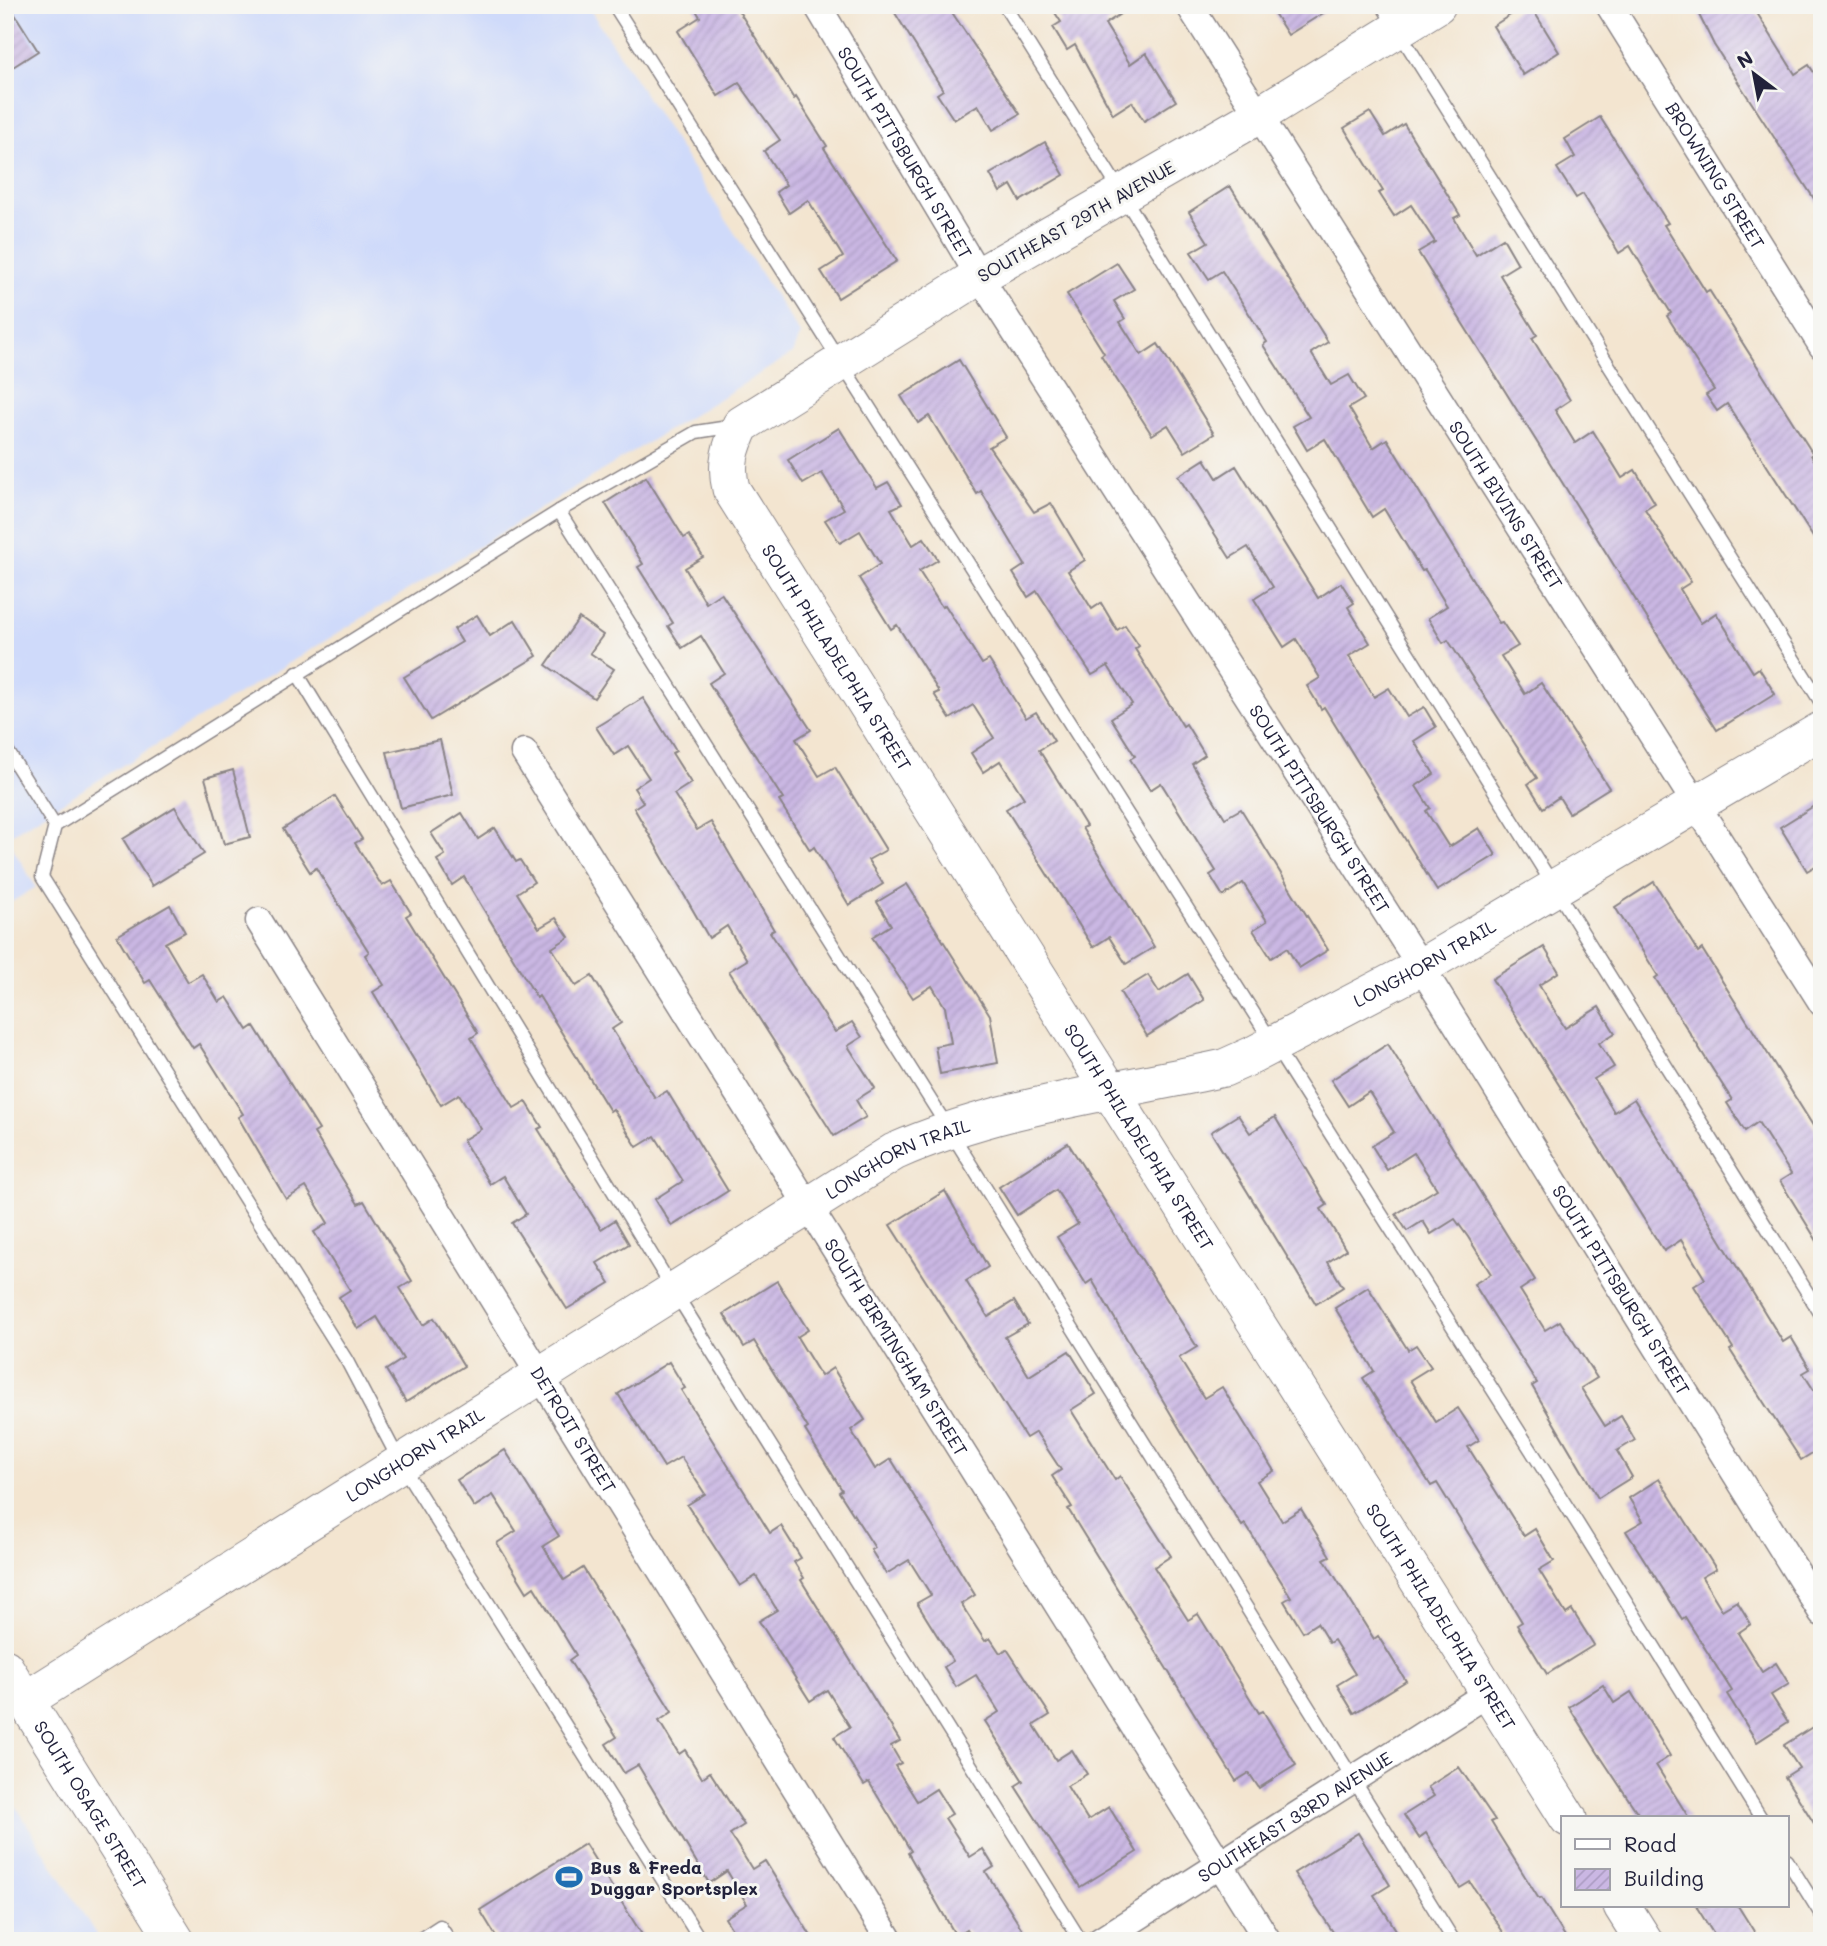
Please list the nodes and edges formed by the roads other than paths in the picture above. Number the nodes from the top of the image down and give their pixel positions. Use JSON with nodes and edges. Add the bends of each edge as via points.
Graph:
{"nodes":[{"id":1,"x":614,"y":5,"type":"edge"},
{"id":2,"x":817,"y":5,"type":"edge"},
{"id":3,"x":1004,"y":5,"type":"edge"},
{"id":4,"x":1189,"y":5,"type":"edge"},
{"id":5,"x":1437,"y":5,"type":"edge"},
{"id":6,"x":1609,"y":5,"type":"edge"},
{"id":7,"x":1390,"y":17,"type":"edge"},
{"id":8,"x":1259,"y":115,"type":"junction"},
{"id":9,"x":1121,"y":194,"type":"junction"},
{"id":10,"x":979,"y":276,"type":"junction"},
{"id":11,"x":1822,"y":346,"type":"edge"},
{"id":12,"x":842,"y":362,"type":"junction"},
{"id":13,"x":735,"y":438,"type":"junction"},
{"id":14,"x":559,"y":511,"type":"junction"},
{"id":15,"x":297,"y":673,"type":"junction"},
{"id":16,"x":1822,"y":704,"type":"edge"},
{"id":17,"x":1822,"y":730,"type":"edge"},
{"id":18,"x":5,"y":747,"type":"edge"},
{"id":19,"x":524,"y":752,"type":"dead end"},
{"id":20,"x":1697,"y":802,"type":"junction"},
{"id":21,"x":55,"y":826,"type":"junction"},
{"id":22,"x":1555,"y":887,"type":"junction"},
{"id":23,"x":259,"y":920,"type":"dead end"},
{"id":24,"x":1422,"y":967,"type":"junction"},
{"id":25,"x":1822,"y":1003,"type":"edge"},
{"id":26,"x":1272,"y":1045,"type":"junction"},
{"id":27,"x":1112,"y":1093,"type":"junction"},
{"id":28,"x":950,"y":1130,"type":"junction"},
{"id":29,"x":808,"y":1205,"type":"junction"},
{"id":30,"x":674,"y":1291,"type":"junction"},
{"id":31,"x":1822,"y":1316,"type":"edge"},
{"id":32,"x":539,"y":1377,"type":"junction"},
{"id":33,"x":401,"y":1464,"type":"junction"},
{"id":34,"x":1822,"y":1613,"type":"edge"},
{"id":35,"x":5,"y":1668,"type":"edge"},
{"id":36,"x":1490,"y":1692,"type":"junction"},
{"id":37,"x":26,"y":1700,"type":"junction"},
{"id":38,"x":1353,"y":1779,"type":"junction"},
{"id":39,"x":1567,"y":1816,"type":"edge"},
{"id":40,"x":1760,"y":1816,"type":"edge"},
{"id":41,"x":1788,"y":1862,"type":"edge"},
{"id":42,"x":1219,"y":1864,"type":"junction"},
{"id":43,"x":1623,"y":1908,"type":"edge"},
{"id":44,"x":1822,"y":1916,"type":"edge"},
{"id":45,"x":176,"y":1941,"type":"edge"},
{"id":46,"x":417,"y":1941,"type":"edge"},
{"id":47,"x":450,"y":1941,"type":"edge"},
{"id":48,"x":701,"y":1941,"type":"edge"},
{"id":49,"x":890,"y":1941,"type":"edge"},
{"id":50,"x":1081,"y":1941,"type":"edge"},
{"id":51,"x":1100,"y":1941,"type":"edge"},
{"id":52,"x":1268,"y":1941,"type":"edge"},
{"id":53,"x":1454,"y":1941,"type":"edge"},
{"id":54,"x":1644,"y":1941,"type":"edge"}],
"edges":[{"from":1,"to":12,"type":"lane"},
{"from":2,"to":10,"type":"street","name":"SOUTH PITTSBURGH STREET"},
{"from":3,"to":9,"type":"lane"},
{"from":4,"to":8,"type":"street","name":"SOUTH BIVINS STREET"},
{"from":5,"to":7,"type":"street","name":"SOUTHEAST 29TH AVENUE"},
{"from":6,"to":11,"type":"street","name":"BROWNING STREET"},
{"from":7,"to":8,"type":"street","name":"SOUTHEAST 29TH AVENUE"},
{"from":7,"to":16,"type":"lane"},
{"from":8,"to":9,"type":"street","name":"SOUTHEAST 29TH AVENUE"},
{"from":8,"to":20,"type":"street","name":"SOUTH BIVINS STREET"},
{"from":9,"to":10,"type":"street","name":"SOUTHEAST 29TH AVENUE"},
{"from":9,"to":22,"type":"lane"},
{"from":10,"to":12,"type":"street","name":"SOUTHEAST 29TH AVENUE"},
{"from":10,"to":24,"type":"street","name":"SOUTH PITTSBURGH STREET"},
{"from":12,"to":13,"type":"street","name":"SOUTHEAST 29TH AVENUE"},
{"from":12,"to":26,"type":"lane"},
{"from":13,"to":14,"type":"lane","via":[[696,432]]},
{"from":13,"to":27,"type":"street","name":"SOUTH PHILADELPHIA STREET","via":[[727,473],[731,489]]},
{"from":14,"to":15,"type":"lane"},
{"from":14,"to":28,"type":"lane"},
{"from":15,"to":21,"type":"lane"},
{"from":15,"to":30,"type":"lane"},
{"from":17,"to":20,"type":"street","name":"LONGHORN TRAIL"},
{"from":18,"to":21,"type":"lane"},
{"from":19,"to":29,"type":"street","name":"SOUTH BIRMINGHAM STREET"},
{"from":20,"to":22,"type":"street","name":"LONGHORN TRAIL"},
{"from":20,"to":25,"type":"street","name":"SOUTH BIVINS STREET"},
{"from":21,"to":33,"type":"lane","via":[[42,877],[346,1361]]},
{"from":22,"to":24,"type":"street","name":"LONGHORN TRAIL"},
{"from":22,"to":31,"type":"lane"},
{"from":23,"to":32,"type":"street","name":"DETROIT STREET"},
{"from":24,"to":26,"type":"street","name":"LONGHORN TRAIL"},
{"from":24,"to":34,"type":"street","name":"SOUTH PITTSBURGH STREET"},
{"from":26,"to":27,"type":"street","name":"LONGHORN TRAIL","via":[[1224,1068]]},
{"from":26,"to":40,"type":"lane"},
{"from":27,"to":28,"type":"street","name":"LONGHORN TRAIL"},
{"from":27,"to":36,"type":"street","name":"SOUTH PHILADELPHIA STREET"},
{"from":28,"to":29,"type":"street","name":"LONGHORN TRAIL","via":[[894,1152]]},
{"from":28,"to":38,"type":"lane"},
{"from":29,"to":30,"type":"street","name":"LONGHORN TRAIL"},
{"from":29,"to":42,"type":"street","name":"SOUTH BIRMINGHAM STREET"},
{"from":30,"to":32,"type":"street","name":"LONGHORN TRAIL"},
{"from":30,"to":50,"type":"lane"},
{"from":32,"to":33,"type":"street","name":"LONGHORN TRAIL"},
{"from":32,"to":49,"type":"street","name":"DETROIT STREET"},
{"from":33,"to":37,"type":"street","name":"LONGHORN TRAIL"},
{"from":33,"to":48,"type":"lane"},
{"from":35,"to":37,"type":"street","name":"SOUTH OSAGE STREET"},
{"from":36,"to":38,"type":"street","name":"SOUTHEAST 33RD AVENUE"},
{"from":36,"to":39,"type":"street","name":"SOUTH PHILADELPHIA STREET"},
{"from":37,"to":45,"type":"street","name":"SOUTH OSAGE STREET"},
{"from":38,"to":42,"type":"street","name":"SOUTHEAST 33RD AVENUE"},
{"from":38,"to":53,"type":"lane"},
{"from":41,"to":44,"type":"lane"},
{"from":42,"to":51,"type":"street","name":"SOUTHEAST 33RD AVENUE"},
{"from":42,"to":52,"type":"street","name":"SOUTH BIRMINGHAM STREET"},
{"from":43,"to":54,"type":"street"},
{"from":46,"to":47,"type":"lane","via":[[440,1926]]}]}
